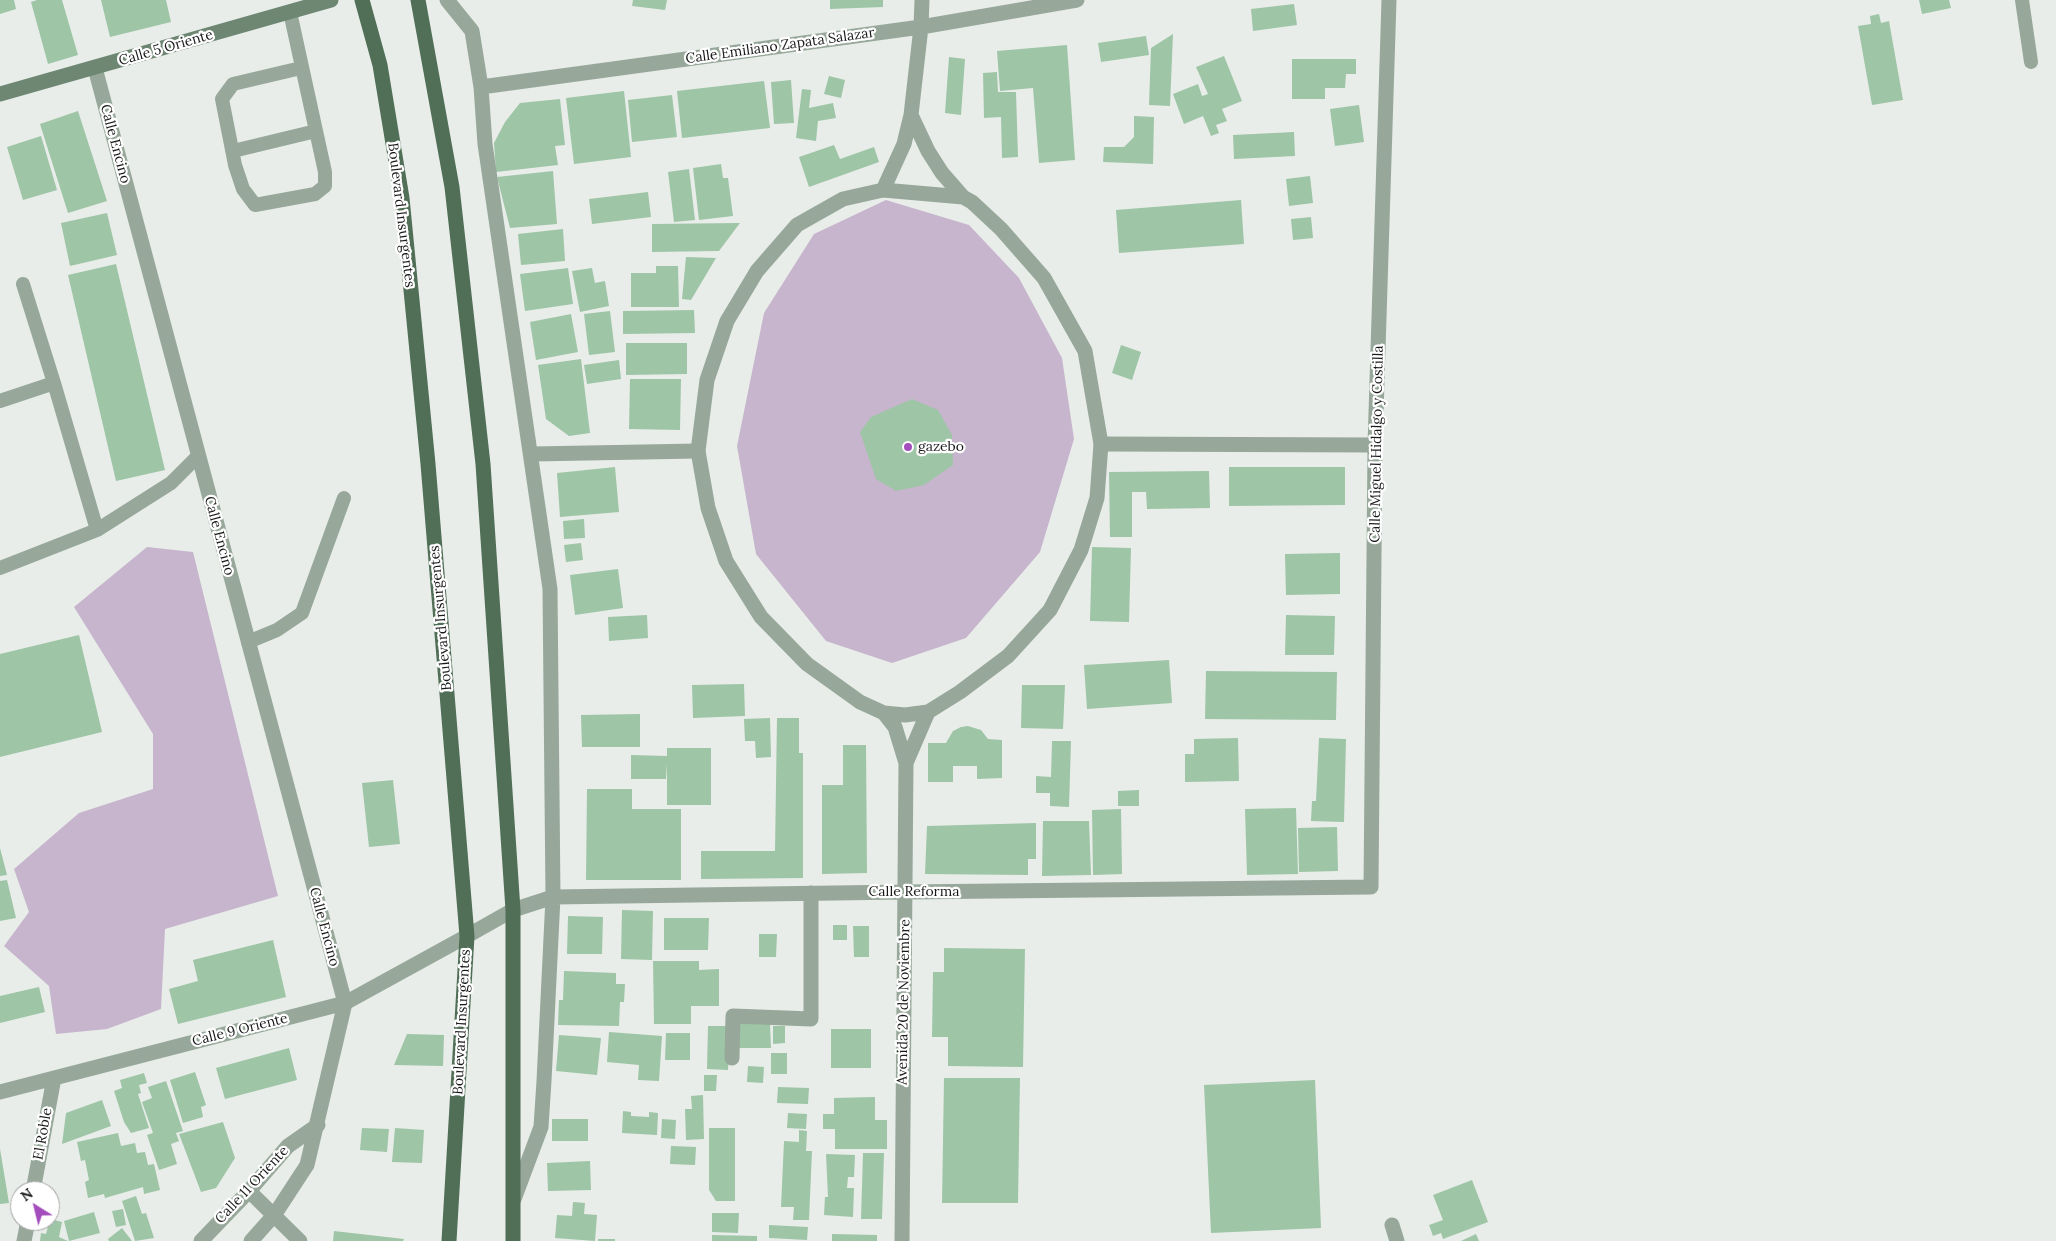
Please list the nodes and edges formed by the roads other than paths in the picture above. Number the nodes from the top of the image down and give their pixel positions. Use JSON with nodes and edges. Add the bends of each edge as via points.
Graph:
{"nodes":[{"id":1,"x":331,"y":0,"type":"edge"},
{"id":2,"x":362,"y":0,"type":"edge"},
{"id":3,"x":418,"y":0,"type":"edge"},
{"id":4,"x":922,"y":0,"type":"edge"},
{"id":5,"x":1077,"y":0,"type":"edge"},
{"id":6,"x":1390,"y":0,"type":"edge"},
{"id":7,"x":2022,"y":0,"type":"edge"},
{"id":8,"x":448,"y":1,"type":"edge"},
{"id":9,"x":290,"y":12,"type":"junction"},
{"id":10,"x":922,"y":27,"type":"junction"},
{"id":11,"x":2031,"y":62,"type":"dead end"},
{"id":12,"x":95,"y":68,"type":"junction"},
{"id":13,"x":301,"y":68,"type":"junction"},
{"id":14,"x":481,"y":86,"type":"junction"},
{"id":15,"x":0,"y":94,"type":"edge"},
{"id":16,"x":911,"y":115,"type":"junction"},
{"id":17,"x":316,"y":131,"type":"junction"},
{"id":18,"x":233,"y":151,"type":"junction"},
{"id":19,"x":883,"y":190,"type":"junction"},
{"id":20,"x":963,"y":197,"type":"junction"},
{"id":21,"x":23,"y":284,"type":"dead end"},
{"id":22,"x":54,"y":383,"type":"junction"},
{"id":23,"x":0,"y":401,"type":"edge"},
{"id":24,"x":1101,"y":444,"type":"junction"},
{"id":25,"x":1376,"y":444,"type":"junction"},
{"id":26,"x":698,"y":451,"type":"junction"},
{"id":27,"x":532,"y":454,"type":"junction"},
{"id":28,"x":198,"y":456,"type":"junction"},
{"id":29,"x":344,"y":498,"type":"dead end"},
{"id":30,"x":97,"y":530,"type":"junction"},
{"id":31,"x":0,"y":568,"type":"edge"},
{"id":32,"x":248,"y":642,"type":"junction"},
{"id":33,"x":928,"y":712,"type":"junction"},
{"id":34,"x":884,"y":713,"type":"junction"},
{"id":35,"x":906,"y":763,"type":"junction"},
{"id":36,"x":1371,"y":887,"type":"joint"},
{"id":37,"x":905,"y":892,"type":"junction"},
{"id":38,"x":811,"y":893,"type":"junction"},
{"id":39,"x":553,"y":897,"type":"junction"},
{"id":40,"x":513,"y":910,"type":"junction"},
{"id":41,"x":467,"y":936,"type":"junction"},
{"id":42,"x":345,"y":1003,"type":"junction"},
{"id":43,"x":732,"y":1058,"type":"dead end"},
{"id":44,"x":54,"y":1078,"type":"junction"},
{"id":45,"x":0,"y":1092,"type":"edge"},
{"id":46,"x":318,"y":1125,"type":"junction"},
{"id":47,"x":35,"y":1181,"type":"edge"},
{"id":48,"x":249,"y":1191,"type":"junction"},
{"id":49,"x":514,"y":1200,"type":"junction"},
{"id":50,"x":275,"y":1214,"type":"junction"},
{"id":51,"x":1392,"y":1225,"type":"dead end"},
{"id":52,"x":201,"y":1241,"type":"edge"},
{"id":53,"x":251,"y":1241,"type":"edge"},
{"id":54,"x":300,"y":1241,"type":"edge"},
{"id":55,"x":449,"y":1241,"type":"edge"},
{"id":56,"x":513,"y":1241,"type":"edge"},
{"id":57,"x":902,"y":1241,"type":"edge"},
{"id":58,"x":1397,"y":1241,"type":"edge"}],
"edges":[{"from":1,"to":9,"type":"main road","name":"Calle 5 Oriente"},
{"from":2,"to":41,"type":"main road","name":"Boulevard Insurgentes","via":[[380,65],[402,198]]},
{"from":3,"to":40,"type":"main road","via":[[452,187],[482,454]]},
{"from":4,"to":10,"type":"street"},
{"from":5,"to":10,"type":"street","name":"Calle Emiliano Zapata Salazar"},
{"from":6,"to":25,"type":"street","name":"Calle Miguel Hidalgo y Costilla"},
{"from":7,"to":11,"type":"lane"},
{"from":8,"to":14,"type":"street","via":[[472,31]]},
{"from":9,"to":12,"type":"main road","name":"Calle 5 Oriente"},
{"from":9,"to":13,"type":"lane"},
{"from":10,"to":14,"type":"street","name":"Calle Emiliano Zapata Salazar"},
{"from":10,"to":16,"type":"street"},
{"from":12,"to":15,"type":"main road","name":"Calle 5 Oriente"},
{"from":12,"to":28,"type":"street","name":"Calle Encino"},
{"from":13,"to":17,"type":"lane"},
{"from":13,"to":18,"type":"lane","via":[[233,84],[222,98]]},
{"from":14,"to":27,"type":"street","via":[[485,144]]},
{"from":16,"to":19,"type":"street","via":[[904,144]]},
{"from":16,"to":20,"type":"street","via":[[928,151]]},
{"from":17,"to":18,"type":"lane"},
{"from":17,"to":18,"type":"lane","via":[[325,186],[315,194],[255,205],[243,189]]},
{"from":19,"to":20,"type":"street"},
{"from":19,"to":26,"type":"street","via":[[843,199],[797,224],[757,271],[727,321],[707,380]]},
{"from":20,"to":24,"type":"street","via":[[1001,229],[1044,278],[1085,351]]},
{"from":21,"to":22,"type":"lane"},
{"from":22,"to":23,"type":"lane"},
{"from":22,"to":30,"type":"lane"},
{"from":24,"to":25,"type":"street"},
{"from":24,"to":33,"type":"street","via":[[1097,498],[1081,550],[1050,610],[1008,656]]},
{"from":25,"to":36,"type":"street","name":"Calle Miguel Hidalgo y Costilla"},
{"from":26,"to":27,"type":"street"},
{"from":26,"to":34,"type":"street","via":[[708,508],[726,561],[762,617],[807,664],[860,702]]},
{"from":27,"to":39,"type":"street","via":[[550,589]]},
{"from":28,"to":30,"type":"lane","via":[[171,483]]},
{"from":28,"to":32,"type":"street","name":"Calle Encino"},
{"from":29,"to":32,"type":"lane","via":[[302,613],[277,630]]},
{"from":30,"to":31,"type":"lane"},
{"from":32,"to":42,"type":"street","name":"Calle Encino"},
{"from":33,"to":34,"type":"street"},
{"from":33,"to":35,"type":"street","name":"Avenida 20 de Noviembre"},
{"from":34,"to":35,"type":"street","name":"Avenida 20 de Noviembre","via":[[894,727]]},
{"from":35,"to":37,"type":"street","name":"Avenida 20 de Noviembre"},
{"from":36,"to":37,"type":"street","name":"Calle Reforma"},
{"from":37,"to":38,"type":"street","name":"Calle Reforma"},
{"from":37,"to":57,"type":"street","name":"Avenida 20 de Noviembre"},
{"from":38,"to":39,"type":"street","name":"Calle Reforma"},
{"from":38,"to":43,"type":"street","via":[[811,1019],[733,1016]]},
{"from":39,"to":40,"type":"street","name":"Calle Reforma"},
{"from":39,"to":49,"type":"street","via":[[541,1127]]},
{"from":40,"to":41,"type":"street","name":"Calle Reforma"},
{"from":40,"to":49,"type":"main road"},
{"from":41,"to":42,"type":"street","name":"Calle 9 Oriente"},
{"from":41,"to":55,"type":"main road","name":"Boulevard Insurgentes"},
{"from":42,"to":44,"type":"street","name":"Calle 9 Oriente"},
{"from":42,"to":46,"type":"street"},
{"from":44,"to":45,"type":"street","name":"Calle 9 Oriente"},
{"from":44,"to":47,"type":"street","name":"El Roble"},
{"from":46,"to":48,"type":"street","name":"Calle 11 Oriente","via":[[288,1146]]},
{"from":46,"to":50,"type":"street","name":"Calle 11 Oriente","via":[[307,1165]]},
{"from":48,"to":50,"type":"street"},
{"from":48,"to":52,"type":"street","name":"Calle 11 Oriente"},
{"from":49,"to":56,"type":"main road"},
{"from":50,"to":53,"type":"street","name":"Calle 11 Oriente"},
{"from":50,"to":54,"type":"street"},
{"from":51,"to":58,"type":"street"}]}
